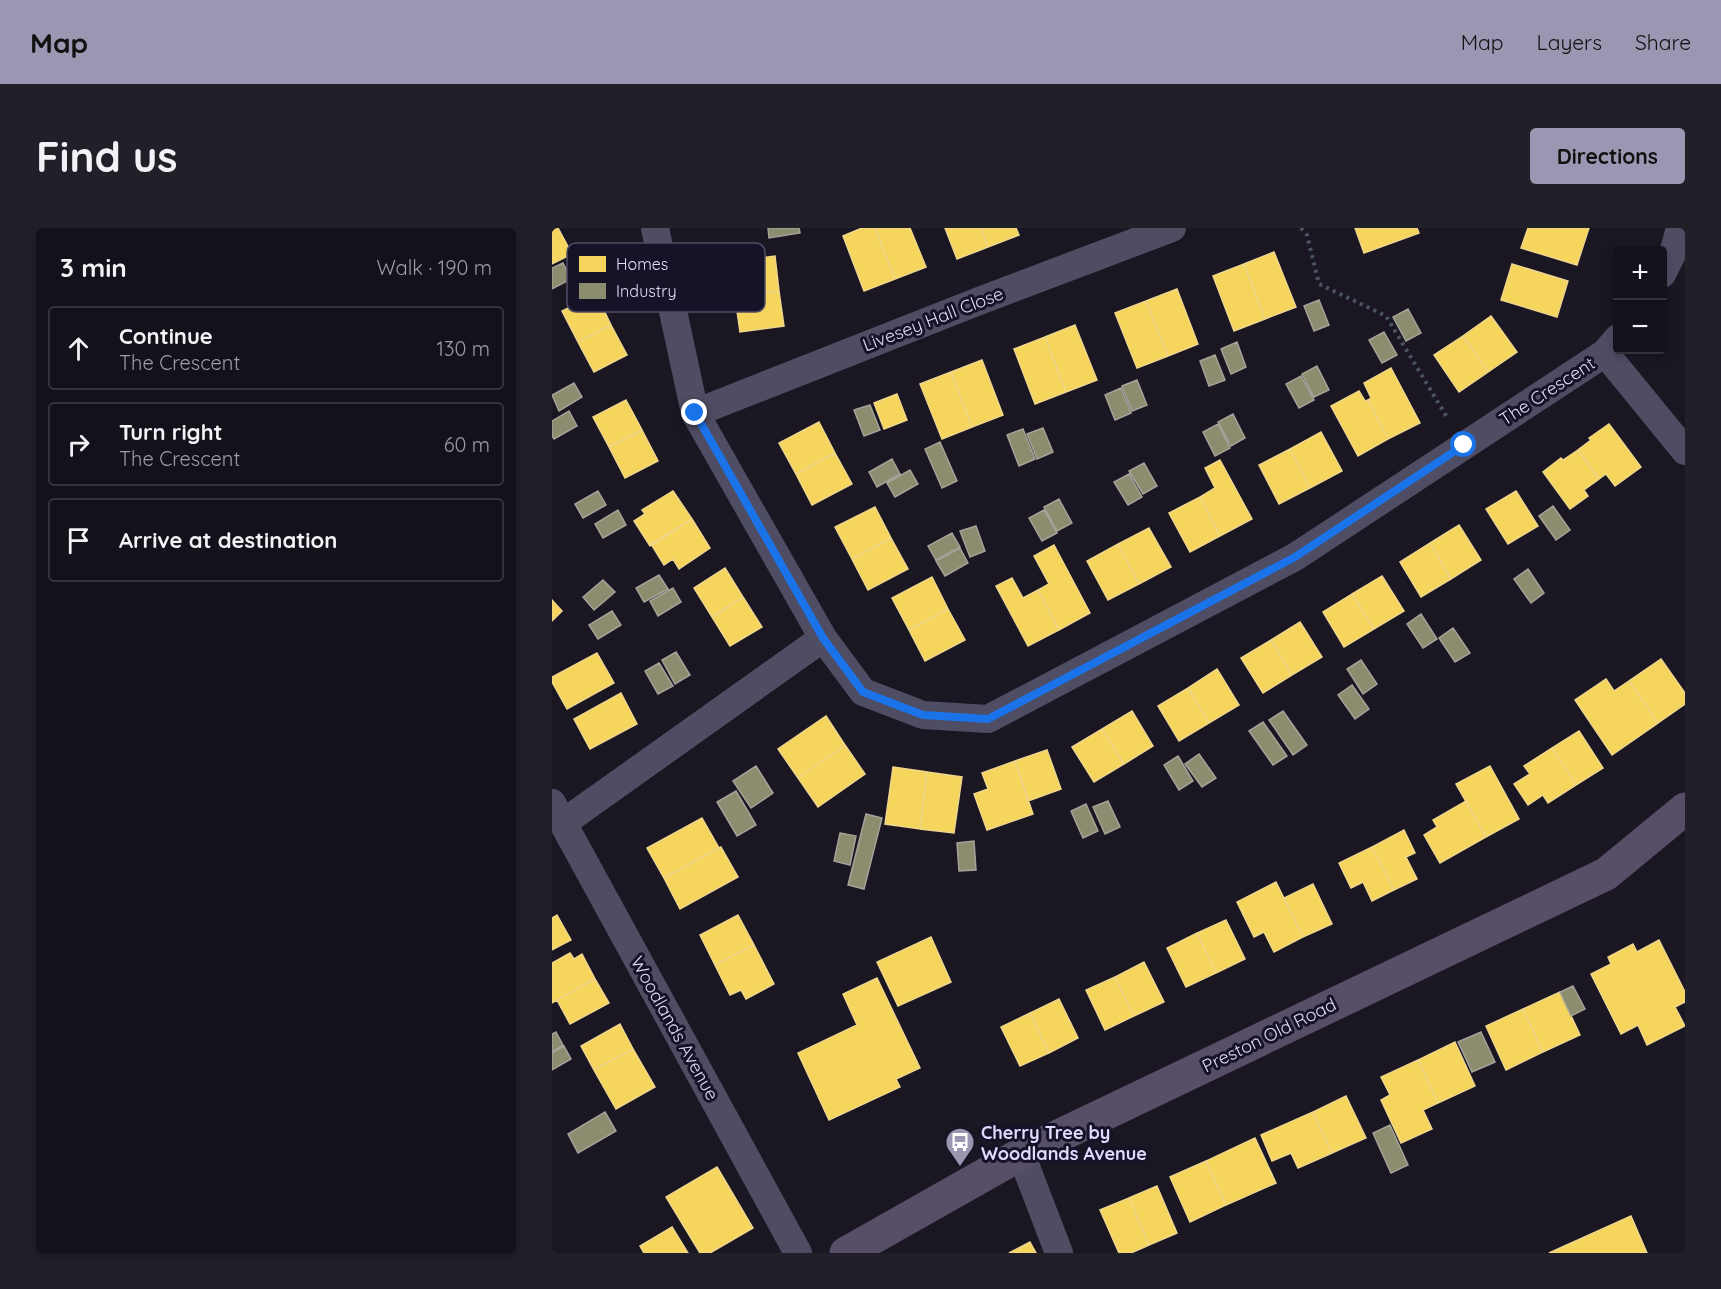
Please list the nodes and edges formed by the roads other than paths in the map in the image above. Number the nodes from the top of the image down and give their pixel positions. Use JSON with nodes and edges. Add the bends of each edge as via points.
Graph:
{"nodes":[{"id":1,"x":655,"y":228,"type":"edge"},
{"id":2,"x":1172,"y":228,"type":"edge"},
{"id":3,"x":1680,"y":228,"type":"edge"},
{"id":4,"x":658,"y":243,"type":"edge"},
{"id":5,"x":1667,"y":264,"type":"edge"},
{"id":6,"x":673,"y":312,"type":"edge"},
{"id":7,"x":1611,"y":346,"type":"edge"},
{"id":8,"x":695,"y":413,"type":"junction"},
{"id":9,"x":1685,"y":451,"type":"edge"},
{"id":10,"x":823,"y":638,"type":"junction"},
{"id":11,"x":1685,"y":809,"type":"edge"},
{"id":12,"x":558,"y":813,"type":"edge"},
{"id":13,"x":1020,"y":1154,"type":"junction"},
{"id":14,"x":798,"y":1253,"type":"edge"},
{"id":15,"x":846,"y":1253,"type":"edge"},
{"id":16,"x":1059,"y":1253,"type":"edge"}],
"edges":[{"from":1,"to":4,"type":"street","name":"The Crescent"},
{"from":2,"to":8,"type":"street","name":"Livesey Hall Close"},
{"from":3,"to":5,"type":"street"},
{"from":6,"to":8,"type":"street","name":"The Crescent"},
{"from":7,"to":9,"type":"street","name":"The Crescent"},
{"from":7,"to":10,"type":"street","name":"The Crescent","via":[[1295,557],[988,719],[923,715],[863,692]]},
{"from":8,"to":10,"type":"street","name":"The Crescent"},
{"from":10,"to":12,"type":"street"},
{"from":11,"to":13,"type":"main road","name":"Preston Old Road","via":[[1606,874]]},
{"from":12,"to":14,"type":"street","name":"Woodlands Avenue"},
{"from":13,"to":15,"type":"main road","name":"Preston Old Road"},
{"from":13,"to":16,"type":"street"}]}
